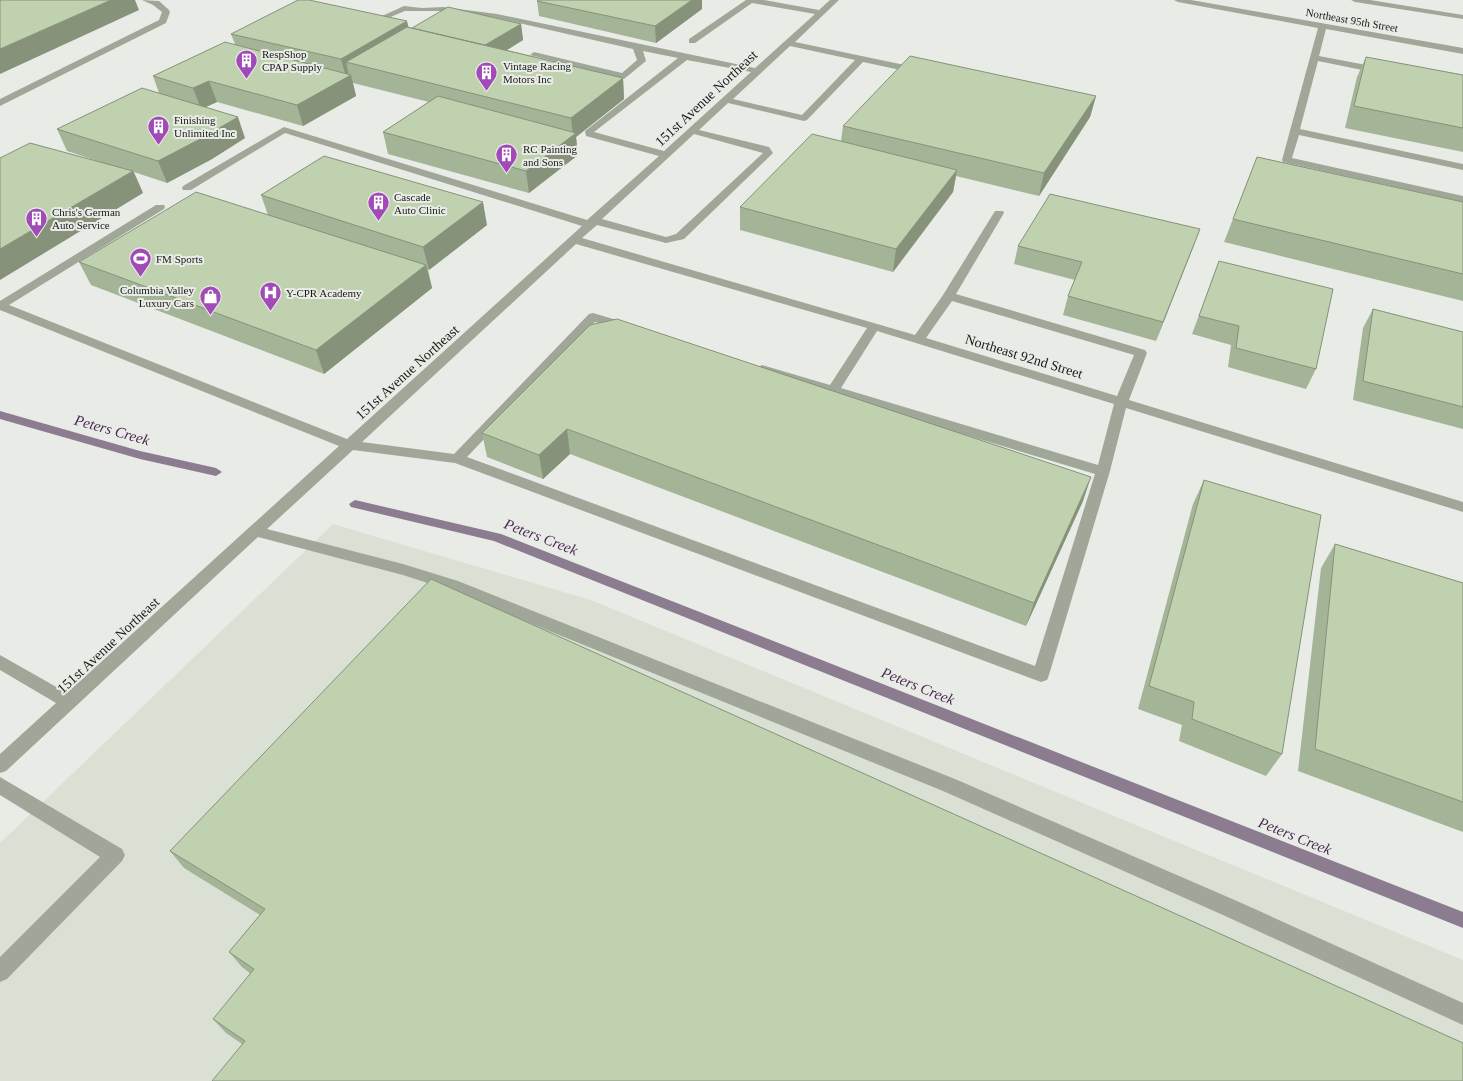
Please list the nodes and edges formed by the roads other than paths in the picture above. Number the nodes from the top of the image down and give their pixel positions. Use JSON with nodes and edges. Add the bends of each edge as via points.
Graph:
{"nodes":[{"id":1,"x":146,"y":0,"type":"edge"},
{"id":2,"x":751,"y":0,"type":"edge"},
{"id":3,"x":835,"y":0,"type":"edge"},
{"id":4,"x":1178,"y":0,"type":"edge"},
{"id":5,"x":1355,"y":0,"type":"edge"},
{"id":6,"x":821,"y":13,"type":"junction"},
{"id":7,"x":356,"y":16,"type":"edge"},
{"id":8,"x":1463,"y":17,"type":"edge"},
{"id":9,"x":1323,"y":26,"type":"junction"},
{"id":10,"x":692,"y":41,"type":"dead end"},
{"id":11,"x":789,"y":43,"type":"junction"},
{"id":12,"x":637,"y":46,"type":"junction"},
{"id":13,"x":1463,"y":51,"type":"edge"},
{"id":14,"x":534,"y":55,"type":"edge"},
{"id":15,"x":686,"y":56,"type":"junction"},
{"id":16,"x":1315,"y":58,"type":"junction"},
{"id":17,"x":861,"y":59,"type":"junction"},
{"id":18,"x":756,"y":71,"type":"junction"},
{"id":19,"x":1389,"y":72,"type":"edge"},
{"id":20,"x":932,"y":73,"type":"edge"},
{"id":21,"x":726,"y":100,"type":"junction"},
{"id":22,"x":0,"y":103,"type":"edge"},
{"id":23,"x":692,"y":131,"type":"junction"},
{"id":24,"x":1295,"y":131,"type":"junction"},
{"id":25,"x":667,"y":155,"type":"junction"},
{"id":26,"x":1463,"y":167,"type":"edge"},
{"id":27,"x":187,"y":188,"type":"dead end"},
{"id":28,"x":1463,"y":199,"type":"edge"},
{"id":29,"x":160,"y":207,"type":"dead end"},
{"id":30,"x":999,"y":213,"type":"dead end"},
{"id":31,"x":594,"y":223,"type":"junction"},
{"id":32,"x":575,"y":240,"type":"junction"},
{"id":33,"x":949,"y":296,"type":"junction"},
{"id":34,"x":0,"y":306,"type":"edge"},
{"id":35,"x":874,"y":326,"type":"junction"},
{"id":36,"x":639,"y":331,"type":"edge"},
{"id":37,"x":918,"y":340,"type":"junction"},
{"id":38,"x":750,"y":365,"type":"edge"},
{"id":39,"x":833,"y":390,"type":"junction"},
{"id":40,"x":1121,"y":402,"type":"junction"},
{"id":41,"x":349,"y":445,"type":"junction"},
{"id":42,"x":457,"y":459,"type":"junction"},
{"id":43,"x":1103,"y":471,"type":"junction"},
{"id":44,"x":1463,"y":507,"type":"edge"},
{"id":45,"x":255,"y":530,"type":"junction"},
{"id":46,"x":0,"y":662,"type":"edge"},
{"id":47,"x":69,"y":702,"type":"junction"},
{"id":48,"x":0,"y":765,"type":"edge"},
{"id":49,"x":0,"y":785,"type":"edge"},
{"id":50,"x":0,"y":972,"type":"edge"},
{"id":51,"x":1463,"y":1014,"type":"edge"}],
"edges":[{"from":1,"to":22,"type":"street","via":[[166,12],[163,21]]},
{"from":2,"to":6,"type":"street"},
{"from":2,"to":10,"type":"street"},
{"from":3,"to":6,"type":"street","name":"151st Avenue Northeast"},
{"from":4,"to":9,"type":"street","name":"Northeast 95th Street"},
{"from":5,"to":8,"type":"street"},
{"from":6,"to":11,"type":"street","name":"151st Avenue Northeast"},
{"from":7,"to":12,"type":"street","via":[[374,19],[404,8],[443,9],[497,16]]},
{"from":9,"to":13,"type":"street","name":"Northeast 95th Street"},
{"from":9,"to":16,"type":"street"},
{"from":11,"to":17,"type":"street"},
{"from":11,"to":18,"type":"street","name":"151st Avenue Northeast"},
{"from":12,"to":14,"type":"street","via":[[642,62],[624,76]]},
{"from":12,"to":15,"type":"street"},
{"from":15,"to":18,"type":"street"},
{"from":15,"to":25,"type":"street","via":[[589,134]]},
{"from":16,"to":19,"type":"street"},
{"from":16,"to":24,"type":"street"},
{"from":17,"to":20,"type":"street"},
{"from":17,"to":21,"type":"street","via":[[804,118]]},
{"from":18,"to":21,"type":"street","name":"151st Avenue Northeast"},
{"from":21,"to":23,"type":"street","name":"151st Avenue Northeast"},
{"from":23,"to":25,"type":"street","name":"151st Avenue Northeast"},
{"from":23,"to":31,"type":"street","via":[[765,149],[768,153],[680,237],[666,240]]},
{"from":24,"to":26,"type":"street"},
{"from":24,"to":28,"type":"street","via":[[1287,160]]},
{"from":25,"to":31,"type":"street","name":"151st Avenue Northeast"},
{"from":27,"to":31,"type":"street","via":[[284,130]]},
{"from":29,"to":34,"type":"street"},
{"from":30,"to":33,"type":"street"},
{"from":31,"to":32,"type":"street","name":"151st Avenue Northeast"},
{"from":32,"to":35,"type":"street","name":"Northeast 92nd Street"},
{"from":32,"to":41,"type":"street","name":"151st Avenue Northeast"},
{"from":33,"to":37,"type":"street"},
{"from":33,"to":40,"type":"street","via":[[1141,353]]},
{"from":34,"to":41,"type":"street"},
{"from":35,"to":37,"type":"street","name":"Northeast 92nd Street"},
{"from":35,"to":39,"type":"street"},
{"from":36,"to":42,"type":"street","via":[[593,317]]},
{"from":37,"to":40,"type":"street","name":"Northeast 92nd Street"},
{"from":38,"to":39,"type":"street"},
{"from":39,"to":43,"type":"street"},
{"from":40,"to":43,"type":"street"},
{"from":40,"to":44,"type":"street","name":"Northeast 92nd Street"},
{"from":41,"to":42,"type":"street"},
{"from":41,"to":45,"type":"street","name":"151st Avenue Northeast"},
{"from":42,"to":43,"type":"street","via":[[1041,675]]},
{"from":45,"to":47,"type":"street","name":"151st Avenue Northeast"},
{"from":45,"to":51,"type":"street","via":[[452,585],[949,785]]},
{"from":46,"to":47,"type":"street"},
{"from":47,"to":48,"type":"street","name":"151st Avenue Northeast"},
{"from":49,"to":50,"type":"street","via":[[115,855]]}]}
